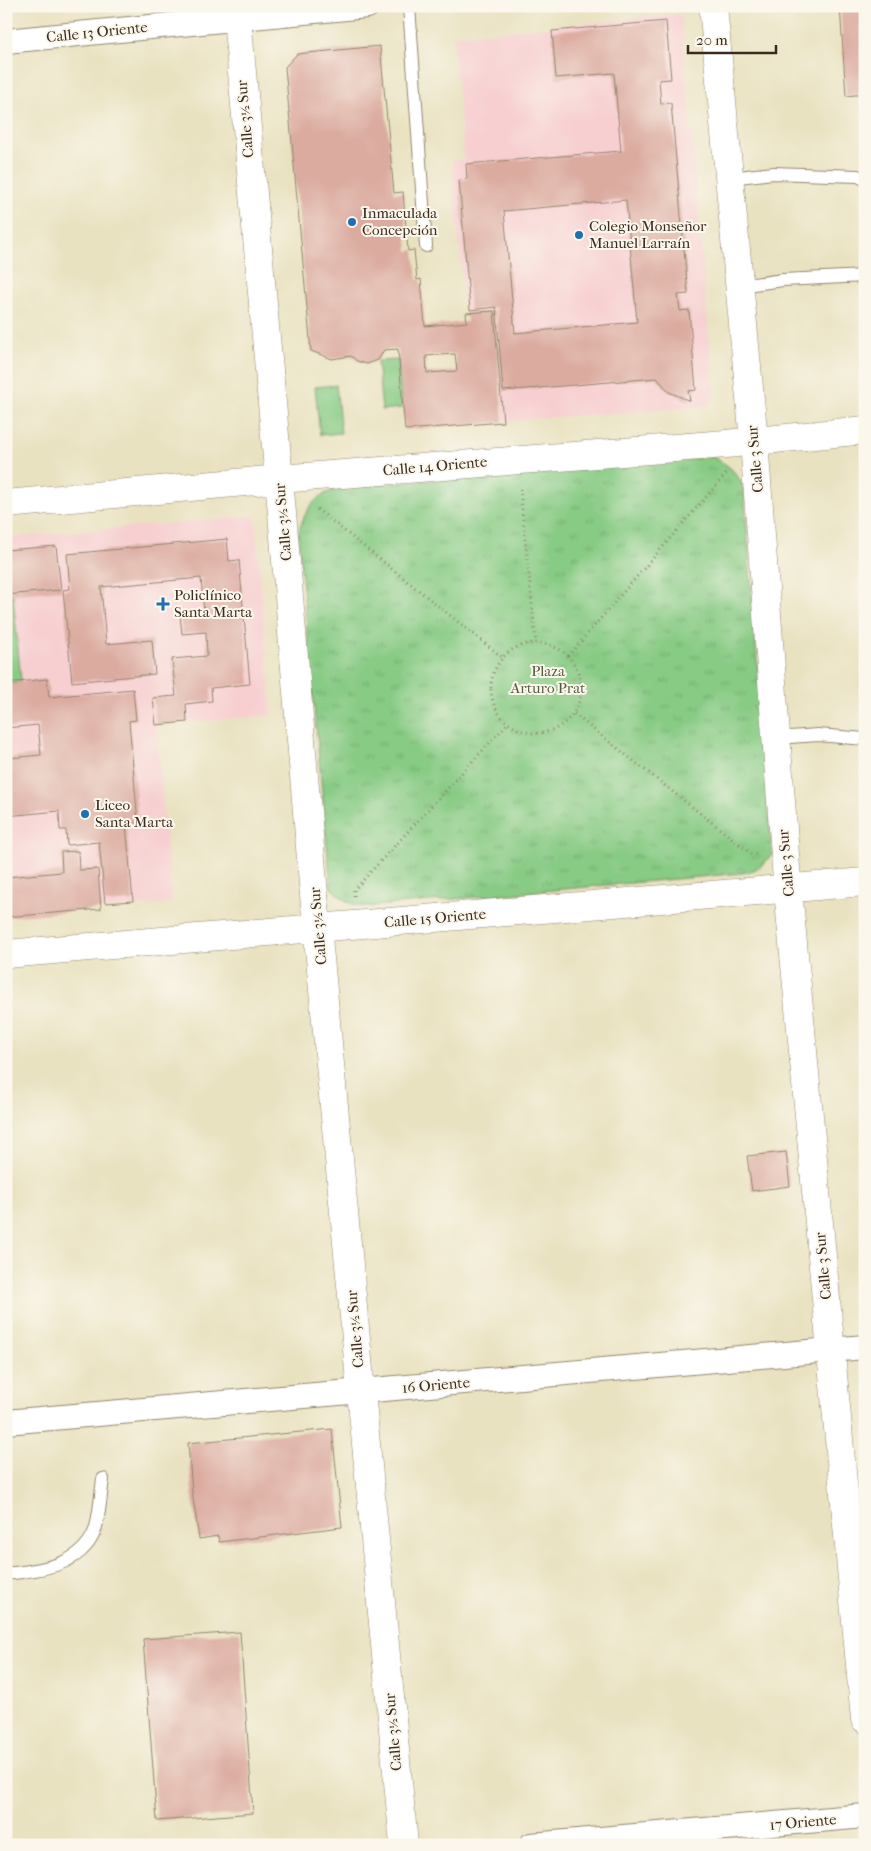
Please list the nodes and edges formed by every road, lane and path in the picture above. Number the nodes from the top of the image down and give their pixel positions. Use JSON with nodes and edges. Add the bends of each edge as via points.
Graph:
{"nodes":[{"id":1,"x":367,"y":6,"type":"edge"},
{"id":2,"x":410,"y":6,"type":"edge"},
{"id":3,"x":713,"y":6,"type":"edge"},
{"id":4,"x":236,"y":12,"type":"edge"},
{"id":5,"x":6,"y":41,"type":"edge"},
{"id":6,"x":730,"y":178,"type":"junction"},
{"id":7,"x":865,"y":179,"type":"edge"},
{"id":8,"x":426,"y":246,"type":"dead end"},
{"id":9,"x":865,"y":276,"type":"edge"},
{"id":10,"x":739,"y":286,"type":"junction"},
{"id":11,"x":865,"y":430,"type":"edge"},
{"id":12,"x":754,"y":441,"type":"junction"},
{"id":13,"x":517,"y":460,"type":"junction"},
{"id":14,"x":728,"y":472,"type":"dead end"},
{"id":15,"x":279,"y":479,"type":"junction"},
{"id":16,"x":6,"y":504,"type":"edge"},
{"id":17,"x":317,"y":508,"type":"dead end"},
{"id":18,"x":536,"y":643,"type":"junction"},
{"id":19,"x":568,"y":656,"type":"junction"},
{"id":20,"x":502,"y":657,"type":"junction"},
{"id":21,"x":574,"y":714,"type":"junction"},
{"id":22,"x":507,"y":724,"type":"junction"},
{"id":23,"x":776,"y":738,"type":"junction"},
{"id":24,"x":865,"y":739,"type":"edge"},
{"id":25,"x":785,"y":851,"type":"junction"},
{"id":26,"x":865,"y":882,"type":"edge"},
{"id":27,"x":788,"y":889,"type":"junction"},
{"id":28,"x":357,"y":924,"type":"junction"},
{"id":29,"x":318,"y":928,"type":"junction"},
{"id":30,"x":6,"y":954,"type":"edge"},
{"id":31,"x":865,"y":1347,"type":"edge"},
{"id":32,"x":831,"y":1350,"type":"junction"},
{"id":33,"x":361,"y":1391,"type":"junction"},
{"id":34,"x":6,"y":1422,"type":"edge"},
{"id":35,"x":103,"y":1479,"type":"dead end"},
{"id":36,"x":6,"y":1574,"type":"edge"},
{"id":37,"x":865,"y":1719,"type":"edge"},
{"id":38,"x":865,"y":1816,"type":"edge"},
{"id":39,"x":404,"y":1845,"type":"edge"},
{"id":40,"x":531,"y":1845,"type":"edge"}],
"edges":[{"from":1,"to":4,"type":"street","name":"Calle 13 Oriente"},
{"from":2,"to":8,"type":"lane"},
{"from":3,"to":6,"type":"street","name":"Calle 3 Sur"},
{"from":4,"to":5,"type":"street","name":"Calle 13 Oriente"},
{"from":4,"to":15,"type":"street","name":"Calle 3½ Sur"},
{"from":6,"to":7,"type":"lane","via":[[773,174],[858,176]]},
{"from":6,"to":10,"type":"street","name":"Calle 3 Sur"},
{"from":9,"to":10,"type":"lane","via":[[783,280]]},
{"from":10,"to":12,"type":"street","name":"Calle 3 Sur"},
{"from":11,"to":12,"type":"street","name":"Calle 14 Oriente"},
{"from":12,"to":13,"type":"street","name":"Calle 14 Oriente"},
{"from":12,"to":23,"type":"street","name":"Calle 3 Sur"},
{"from":13,"to":15,"type":"street","name":"Calle 14 Oriente"},
{"from":13,"to":18,"type":"path"},
{"from":14,"to":19,"type":"path"},
{"from":15,"to":16,"type":"street","name":"Calle 14 Oriente"},
{"from":15,"to":29,"type":"street","name":"Calle 3½ Sur"},
{"from":17,"to":20,"type":"path"},
{"from":18,"to":19,"type":"path","via":[[559,648]]},
{"from":18,"to":20,"type":"path","via":[[523,644]]},
{"from":19,"to":21,"type":"path","via":[[578,668],[582,684],[581,700]]},
{"from":20,"to":22,"type":"path","via":[[493,673],[491,692],[496,710]]},
{"from":21,"to":22,"type":"path","via":[[561,727],[545,734],[525,733]]},
{"from":21,"to":25,"type":"path","via":[[753,855]]},
{"from":22,"to":28,"type":"path","via":[[354,890]]},
{"from":23,"to":24,"type":"lane","via":[[818,735]]},
{"from":23,"to":25,"type":"street","name":"Calle 3 Sur"},
{"from":25,"to":27,"type":"street","name":"Calle 3 Sur"},
{"from":26,"to":27,"type":"street","name":"Calle 15 Oriente"},
{"from":27,"to":28,"type":"street","name":"Calle 15 Oriente"},
{"from":27,"to":32,"type":"street","name":"Calle 3 Sur"},
{"from":28,"to":29,"type":"street","name":"Calle 15 Oriente"},
{"from":29,"to":30,"type":"street","name":"Calle 15 Oriente"},
{"from":29,"to":33,"type":"street","name":"Calle 3½ Sur"},
{"from":31,"to":32,"type":"street","name":"16 Oriente"},
{"from":32,"to":33,"type":"street","name":"16 Oriente"},
{"from":32,"to":37,"type":"street","name":"Calle 3 Sur"},
{"from":33,"to":34,"type":"street","name":"16 Oriente"},
{"from":33,"to":39,"type":"street","name":"Calle 3½ Sur"},
{"from":35,"to":36,"type":"lane","via":[[94,1532],[83,1549],[59,1564]]},
{"from":38,"to":40,"type":"street","name":"17 Oriente"}]}
